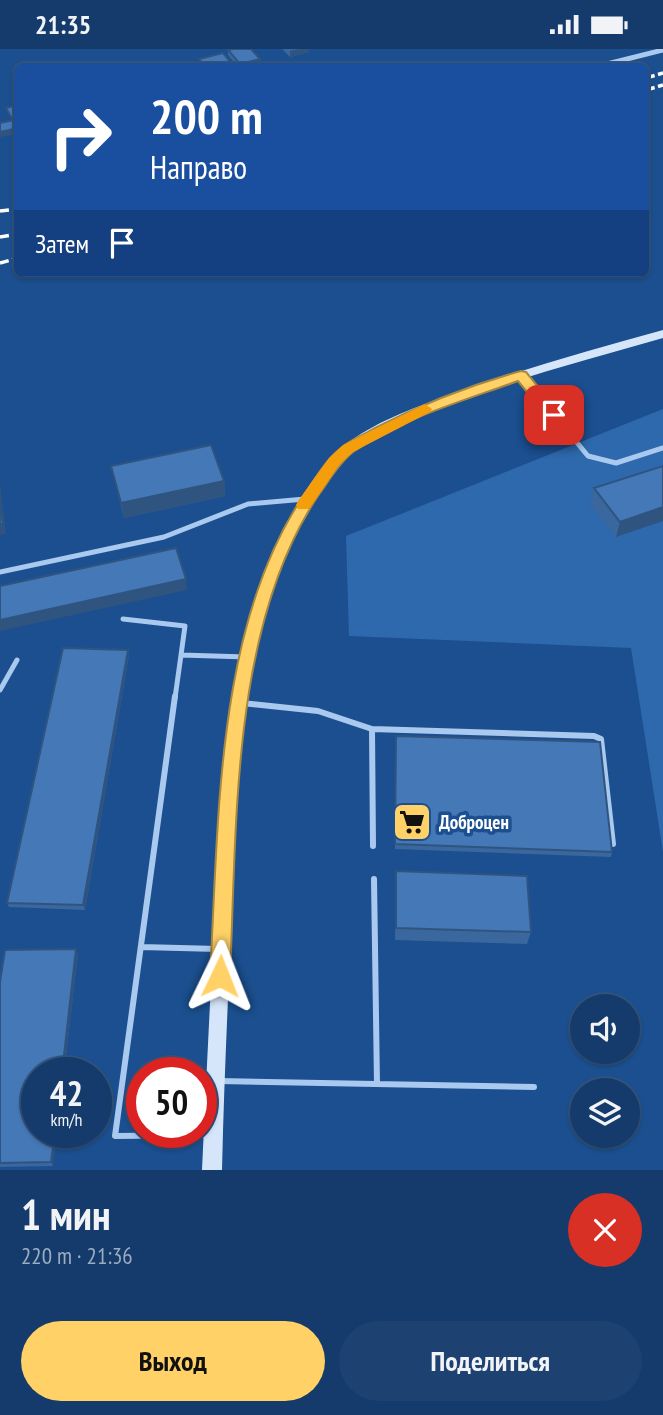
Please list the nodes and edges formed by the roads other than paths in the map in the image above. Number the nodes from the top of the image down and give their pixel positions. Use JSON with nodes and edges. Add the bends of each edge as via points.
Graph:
{"nodes":[{"id":1,"x":663,"y":50,"type":"edge"},
{"id":2,"x":611,"y":63,"type":"edge"},
{"id":3,"x":663,"y":334,"type":"edge"},
{"id":4,"x":521,"y":375,"type":"junction"},
{"id":5,"x":663,"y":448,"type":"edge"},
{"id":6,"x":308,"y":499,"type":"junction"},
{"id":7,"x":0,"y":572,"type":"edge"},
{"id":8,"x":123,"y":619,"type":"dead end"},
{"id":9,"x":181,"y":655,"type":"junction"},
{"id":10,"x":247,"y":657,"type":"junction"},
{"id":11,"x":17,"y":660,"type":"dead end"},
{"id":12,"x":0,"y":690,"type":"edge"},
{"id":13,"x":239,"y":703,"type":"junction"},
{"id":14,"x":372,"y":729,"type":"junction"},
{"id":15,"x":613,"y":844,"type":"edge"},
{"id":16,"x":373,"y":846,"type":"dead end"},
{"id":17,"x":374,"y":879,"type":"dead end"},
{"id":18,"x":141,"y":947,"type":"junction"},
{"id":19,"x":221,"y":949,"type":"junction"},
{"id":20,"x":217,"y":1057,"type":"edge"},
{"id":21,"x":217,"y":1081,"type":"edge"},
{"id":22,"x":377,"y":1084,"type":"junction"},
{"id":23,"x":534,"y":1087,"type":"dead end"},
{"id":24,"x":126,"y":1136,"type":"edge"},
{"id":25,"x":213,"y":1148,"type":"edge"},
{"id":26,"x":212,"y":1170,"type":"edge"}],
"edges":[{"from":1,"to":2,"type":"street"},
{"from":3,"to":4,"type":"main road"},
{"from":4,"to":5,"type":"lane","via":[[588,456],[615,463]]},
{"from":4,"to":6,"type":"main road","via":[[417,412],[370,435],[334,462]]},
{"from":6,"to":7,"type":"lane","via":[[248,504],[164,537]]},
{"from":6,"to":10,"type":"main road","via":[[265,587]]},
{"from":8,"to":9,"type":"lane","via":[[185,626]]},
{"from":9,"to":10,"type":"lane"},
{"from":9,"to":18,"type":"lane"},
{"from":10,"to":13,"type":"main road"},
{"from":11,"to":12,"type":"lane"},
{"from":13,"to":14,"type":"lane","via":[[318,711]]},
{"from":13,"to":19,"type":"main road"},
{"from":14,"to":15,"type":"lane","via":[[601,739]]},
{"from":14,"to":16,"type":"lane"},
{"from":17,"to":22,"type":"lane"},
{"from":18,"to":19,"type":"lane"},
{"from":18,"to":24,"type":"lane","via":[[115,1136]]},
{"from":19,"to":20,"type":"main road"},
{"from":21,"to":22,"type":"lane"},
{"from":22,"to":23,"type":"lane"},
{"from":25,"to":26,"type":"main road"}]}
